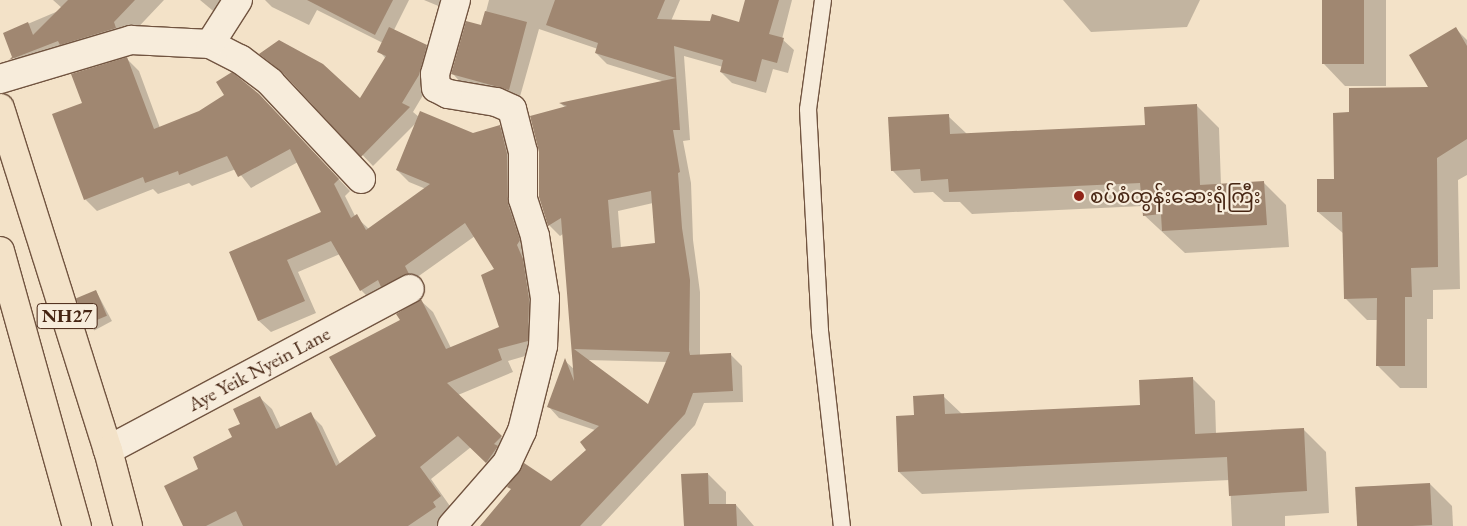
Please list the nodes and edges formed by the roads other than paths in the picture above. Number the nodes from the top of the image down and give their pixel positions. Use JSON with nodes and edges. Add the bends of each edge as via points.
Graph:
{"nodes":[{"id":1,"x":238,"y":0,"type":"edge"},
{"id":2,"x":456,"y":0,"type":"edge"},
{"id":3,"x":823,"y":0,"type":"edge"},
{"id":4,"x":210,"y":44,"type":"junction"},
{"id":5,"x":0,"y":79,"type":"edge"},
{"id":6,"x":0,"y":108,"type":"edge"},
{"id":7,"x":361,"y":179,"type":"dead end"},
{"id":8,"x":0,"y":251,"type":"edge"},
{"id":9,"x":410,"y":289,"type":"dead end"},
{"id":10,"x":108,"y":450,"type":"junction"},
{"id":11,"x":77,"y":526,"type":"edge"},
{"id":12,"x":128,"y":526,"type":"edge"},
{"id":13,"x":452,"y":526,"type":"edge"},
{"id":14,"x":842,"y":526,"type":"edge"}],
"edges":[{"from":1,"to":4,"type":"street"},
{"from":2,"to":13,"type":"street","via":[[435,74],[436,88],[448,94],[496,102],[512,110],[522,152],[523,198],[535,236],[545,298],[544,346],[522,431],[507,463]]},
{"from":3,"to":14,"type":"lane","via":[[808,109],[820,331]]},
{"from":4,"to":5,"type":"street","via":[[131,40]]},
{"from":4,"to":7,"type":"street","via":[[240,59],[270,82]]},
{"from":6,"to":10,"type":"highway","number":"NH27"},
{"from":8,"to":11,"type":"highway","number":"NH27"},
{"from":9,"to":10,"type":"street","name":"Aye Yeik Nyein Lane"},
{"from":10,"to":12,"type":"highway","number":"NH27"}]}
